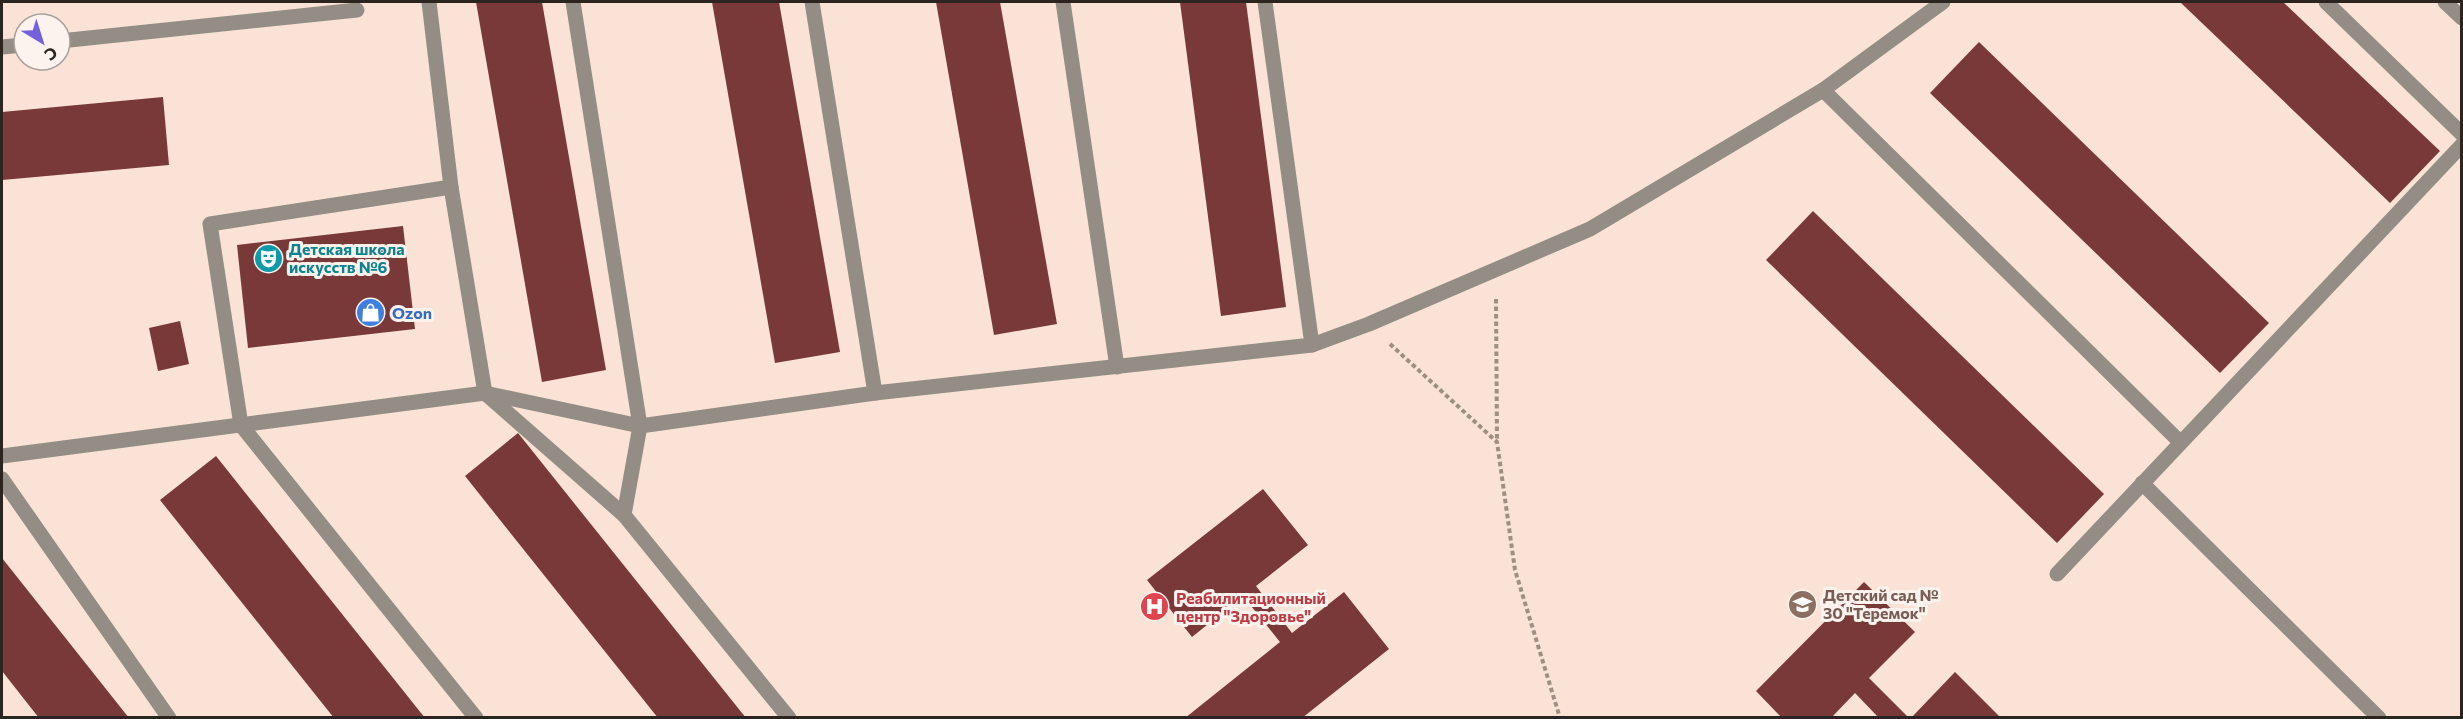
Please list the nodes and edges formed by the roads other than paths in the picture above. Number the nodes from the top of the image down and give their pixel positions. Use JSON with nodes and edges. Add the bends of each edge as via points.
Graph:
{"nodes":[{"id":1,"x":429,"y":2,"type":"edge"},
{"id":2,"x":573,"y":2,"type":"edge"},
{"id":3,"x":812,"y":2,"type":"edge"},
{"id":4,"x":1063,"y":2,"type":"edge"},
{"id":5,"x":1265,"y":2,"type":"edge"},
{"id":6,"x":1944,"y":2,"type":"edge"},
{"id":7,"x":2326,"y":2,"type":"edge"},
{"id":8,"x":2445,"y":2,"type":"edge"},
{"id":9,"x":357,"y":10,"type":"dead end"},
{"id":10,"x":2462,"y":18,"type":"edge"},
{"id":11,"x":72,"y":40,"type":"edge"},
{"id":12,"x":1823,"y":90,"type":"junction"},
{"id":13,"x":2462,"y":134,"type":"edge"},
{"id":14,"x":2462,"y":145,"type":"edge"},
{"id":15,"x":451,"y":187,"type":"junction"},
{"id":16,"x":1312,"y":345,"type":"junction"},
{"id":17,"x":1117,"y":367,"type":"junction"},
{"id":18,"x":485,"y":393,"type":"junction"},
{"id":19,"x":874,"y":393,"type":"junction"},
{"id":20,"x":241,"y":425,"type":"junction"},
{"id":21,"x":640,"y":426,"type":"junction"},
{"id":22,"x":2180,"y":442,"type":"junction"},
{"id":23,"x":2,"y":456,"type":"edge"},
{"id":24,"x":2,"y":479,"type":"edge"},
{"id":25,"x":2142,"y":483,"type":"junction"},
{"id":26,"x":624,"y":516,"type":"junction"},
{"id":27,"x":2057,"y":574,"type":"dead end"},
{"id":28,"x":169,"y":717,"type":"edge"},
{"id":29,"x":476,"y":717,"type":"edge"},
{"id":30,"x":789,"y":717,"type":"edge"},
{"id":31,"x":2379,"y":717,"type":"edge"}],
"edges":[{"from":1,"to":15,"type":"lane"},
{"from":2,"to":21,"type":"lane"},
{"from":3,"to":19,"type":"lane"},
{"from":4,"to":17,"type":"lane"},
{"from":5,"to":16,"type":"lane"},
{"from":6,"to":12,"type":"lane"},
{"from":7,"to":13,"type":"lane"},
{"from":8,"to":10,"type":"lane"},
{"from":9,"to":11,"type":"lane"},
{"from":12,"to":16,"type":"lane","via":[[1590,229]]},
{"from":12,"to":22,"type":"lane"},
{"from":14,"to":22,"type":"lane"},
{"from":15,"to":18,"type":"lane"},
{"from":15,"to":20,"type":"lane","via":[[210,224]]},
{"from":16,"to":17,"type":"lane"},
{"from":17,"to":19,"type":"lane"},
{"from":18,"to":20,"type":"lane"},
{"from":18,"to":21,"type":"lane"},
{"from":18,"to":26,"type":"lane"},
{"from":19,"to":21,"type":"lane"},
{"from":20,"to":23,"type":"lane"},
{"from":20,"to":29,"type":"lane"},
{"from":21,"to":26,"type":"lane"},
{"from":22,"to":25,"type":"lane"},
{"from":24,"to":28,"type":"lane"},
{"from":25,"to":27,"type":"lane"},
{"from":25,"to":31,"type":"lane"},
{"from":26,"to":30,"type":"lane"}]}
